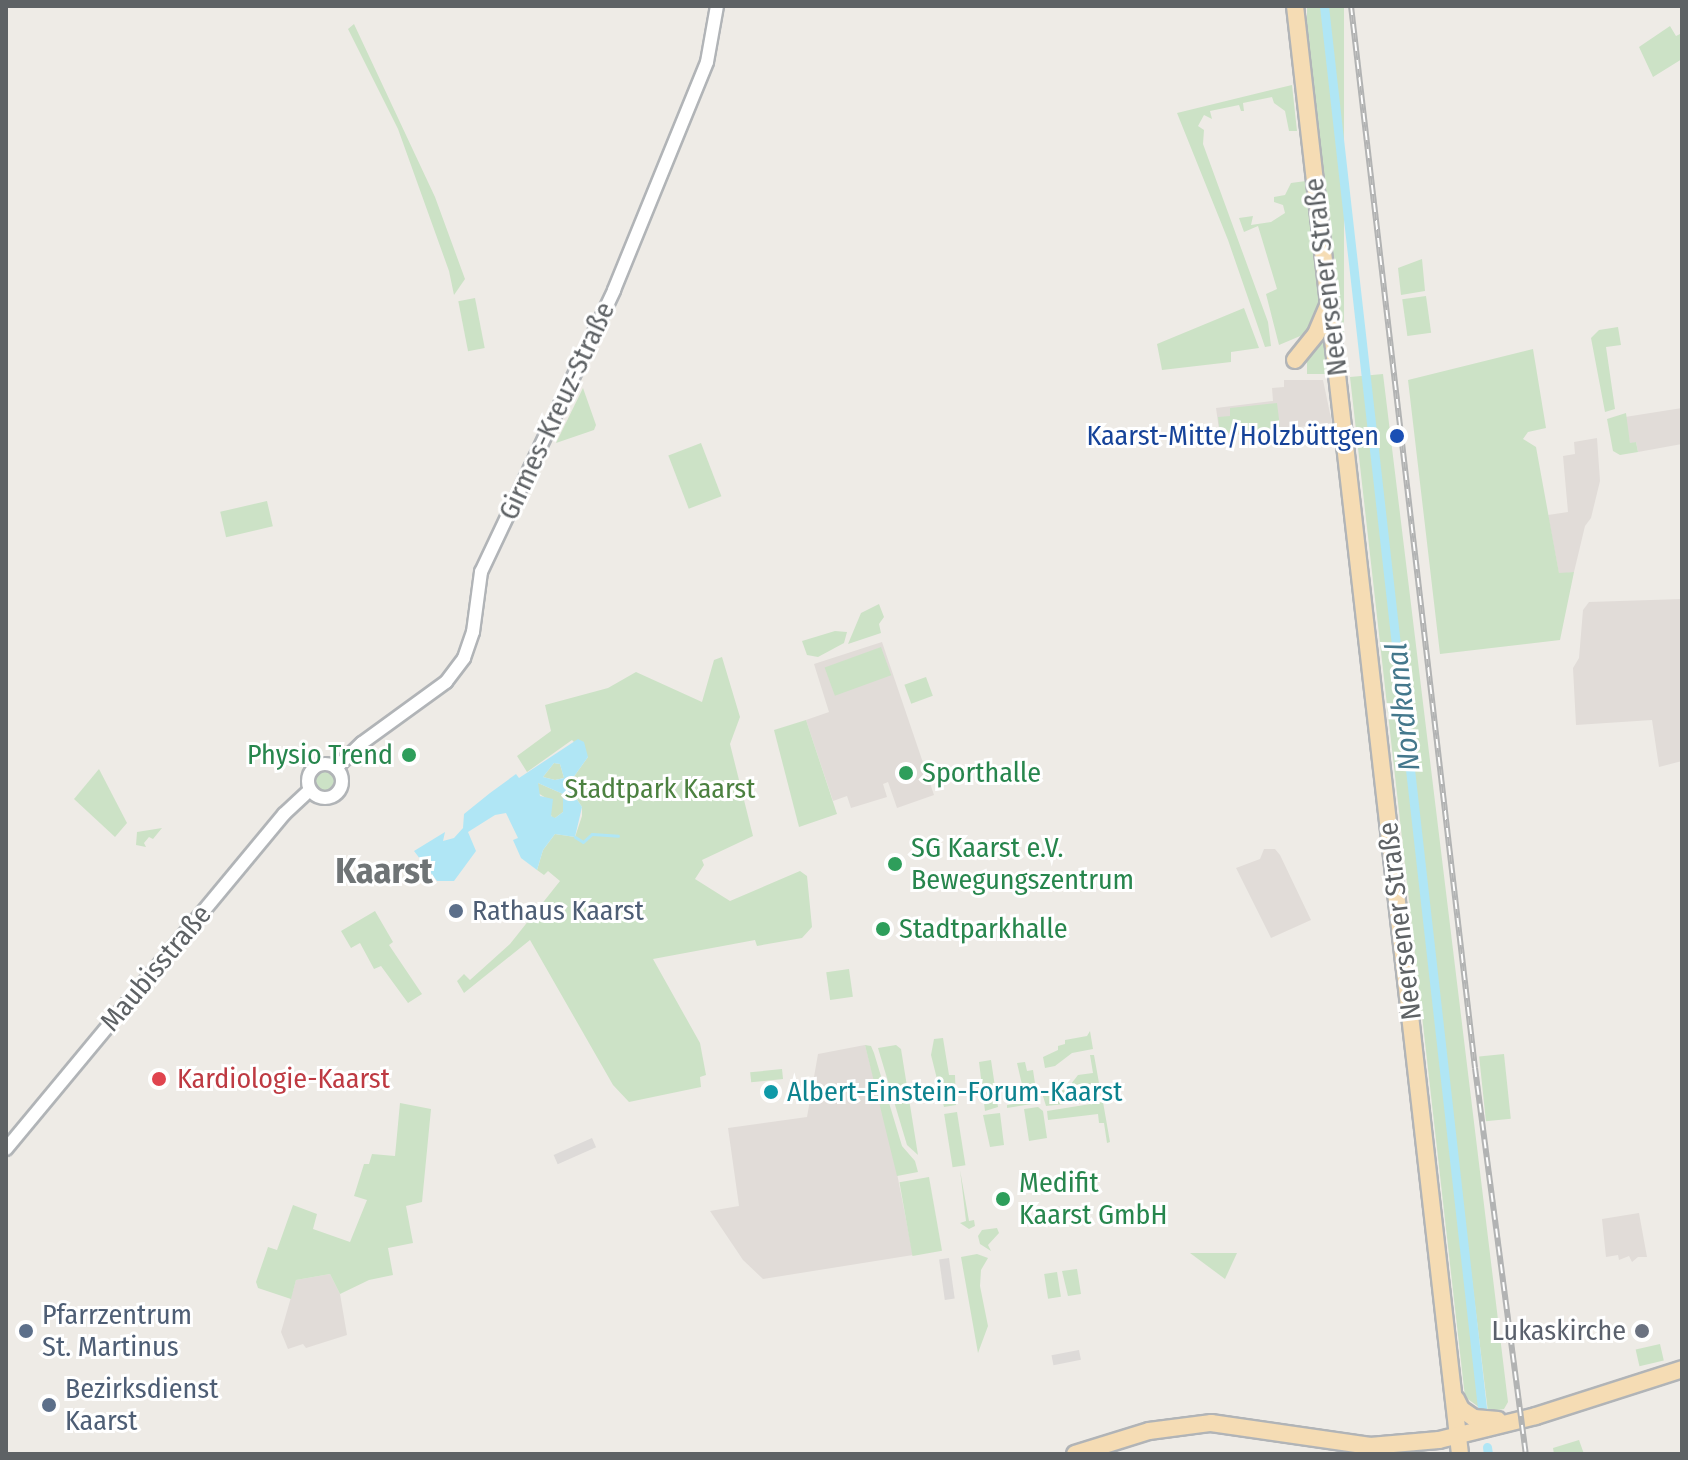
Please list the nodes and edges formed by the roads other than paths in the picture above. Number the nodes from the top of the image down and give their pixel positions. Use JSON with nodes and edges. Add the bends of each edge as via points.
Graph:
{"nodes":[{"id":1,"x":717,"y":6,"type":"edge"},
{"id":2,"x":1295,"y":6,"type":"edge"},
{"id":3,"x":1329,"y":302,"type":"junction"},
{"id":4,"x":1295,"y":360,"type":"dead end"},
{"id":5,"x":336,"y":768,"type":"junction"},
{"id":6,"x":310,"y":790,"type":"junction"},
{"id":7,"x":6,"y":1149,"type":"edge"},
{"id":8,"x":1682,"y":1369,"type":"edge"},
{"id":9,"x":1453,"y":1394,"type":"junction"},
{"id":10,"x":1478,"y":1427,"type":"junction"},
{"id":11,"x":1075,"y":1454,"type":"edge"},
{"id":12,"x":1460,"y":1454,"type":"edge"}],
"edges":[{"from":1,"to":5,"type":"street","name":"Girmes-Kreuz-Straße","via":[[707,62],[614,290],[481,572],[464,658],[446,682]]},
{"from":2,"to":3,"type":"main road","name":"Neersener Straße"},
{"from":3,"to":4,"type":"main road","via":[[1316,334]]},
{"from":3,"to":9,"type":"main road","name":"Neersener Straße"},
{"from":5,"to":6,"type":"street","via":[[324,764],[312,770]]},
{"from":5,"to":6,"type":"street","via":[[342,779],[335,795],[318,798]]},
{"from":6,"to":7,"type":"street","name":"Maubisstraße","via":[[284,814]]},
{"from":8,"to":10,"type":"main road","via":[[1514,1422]]},
{"from":9,"to":10,"type":"main road","name":"Neersener Straße"},
{"from":9,"to":10,"type":"main road"},
{"from":10,"to":11,"type":"main road","via":[[1370,1446],[1211,1423],[1140,1433]]},
{"from":10,"to":12,"type":"main road","name":"Neersener Straße"}]}
